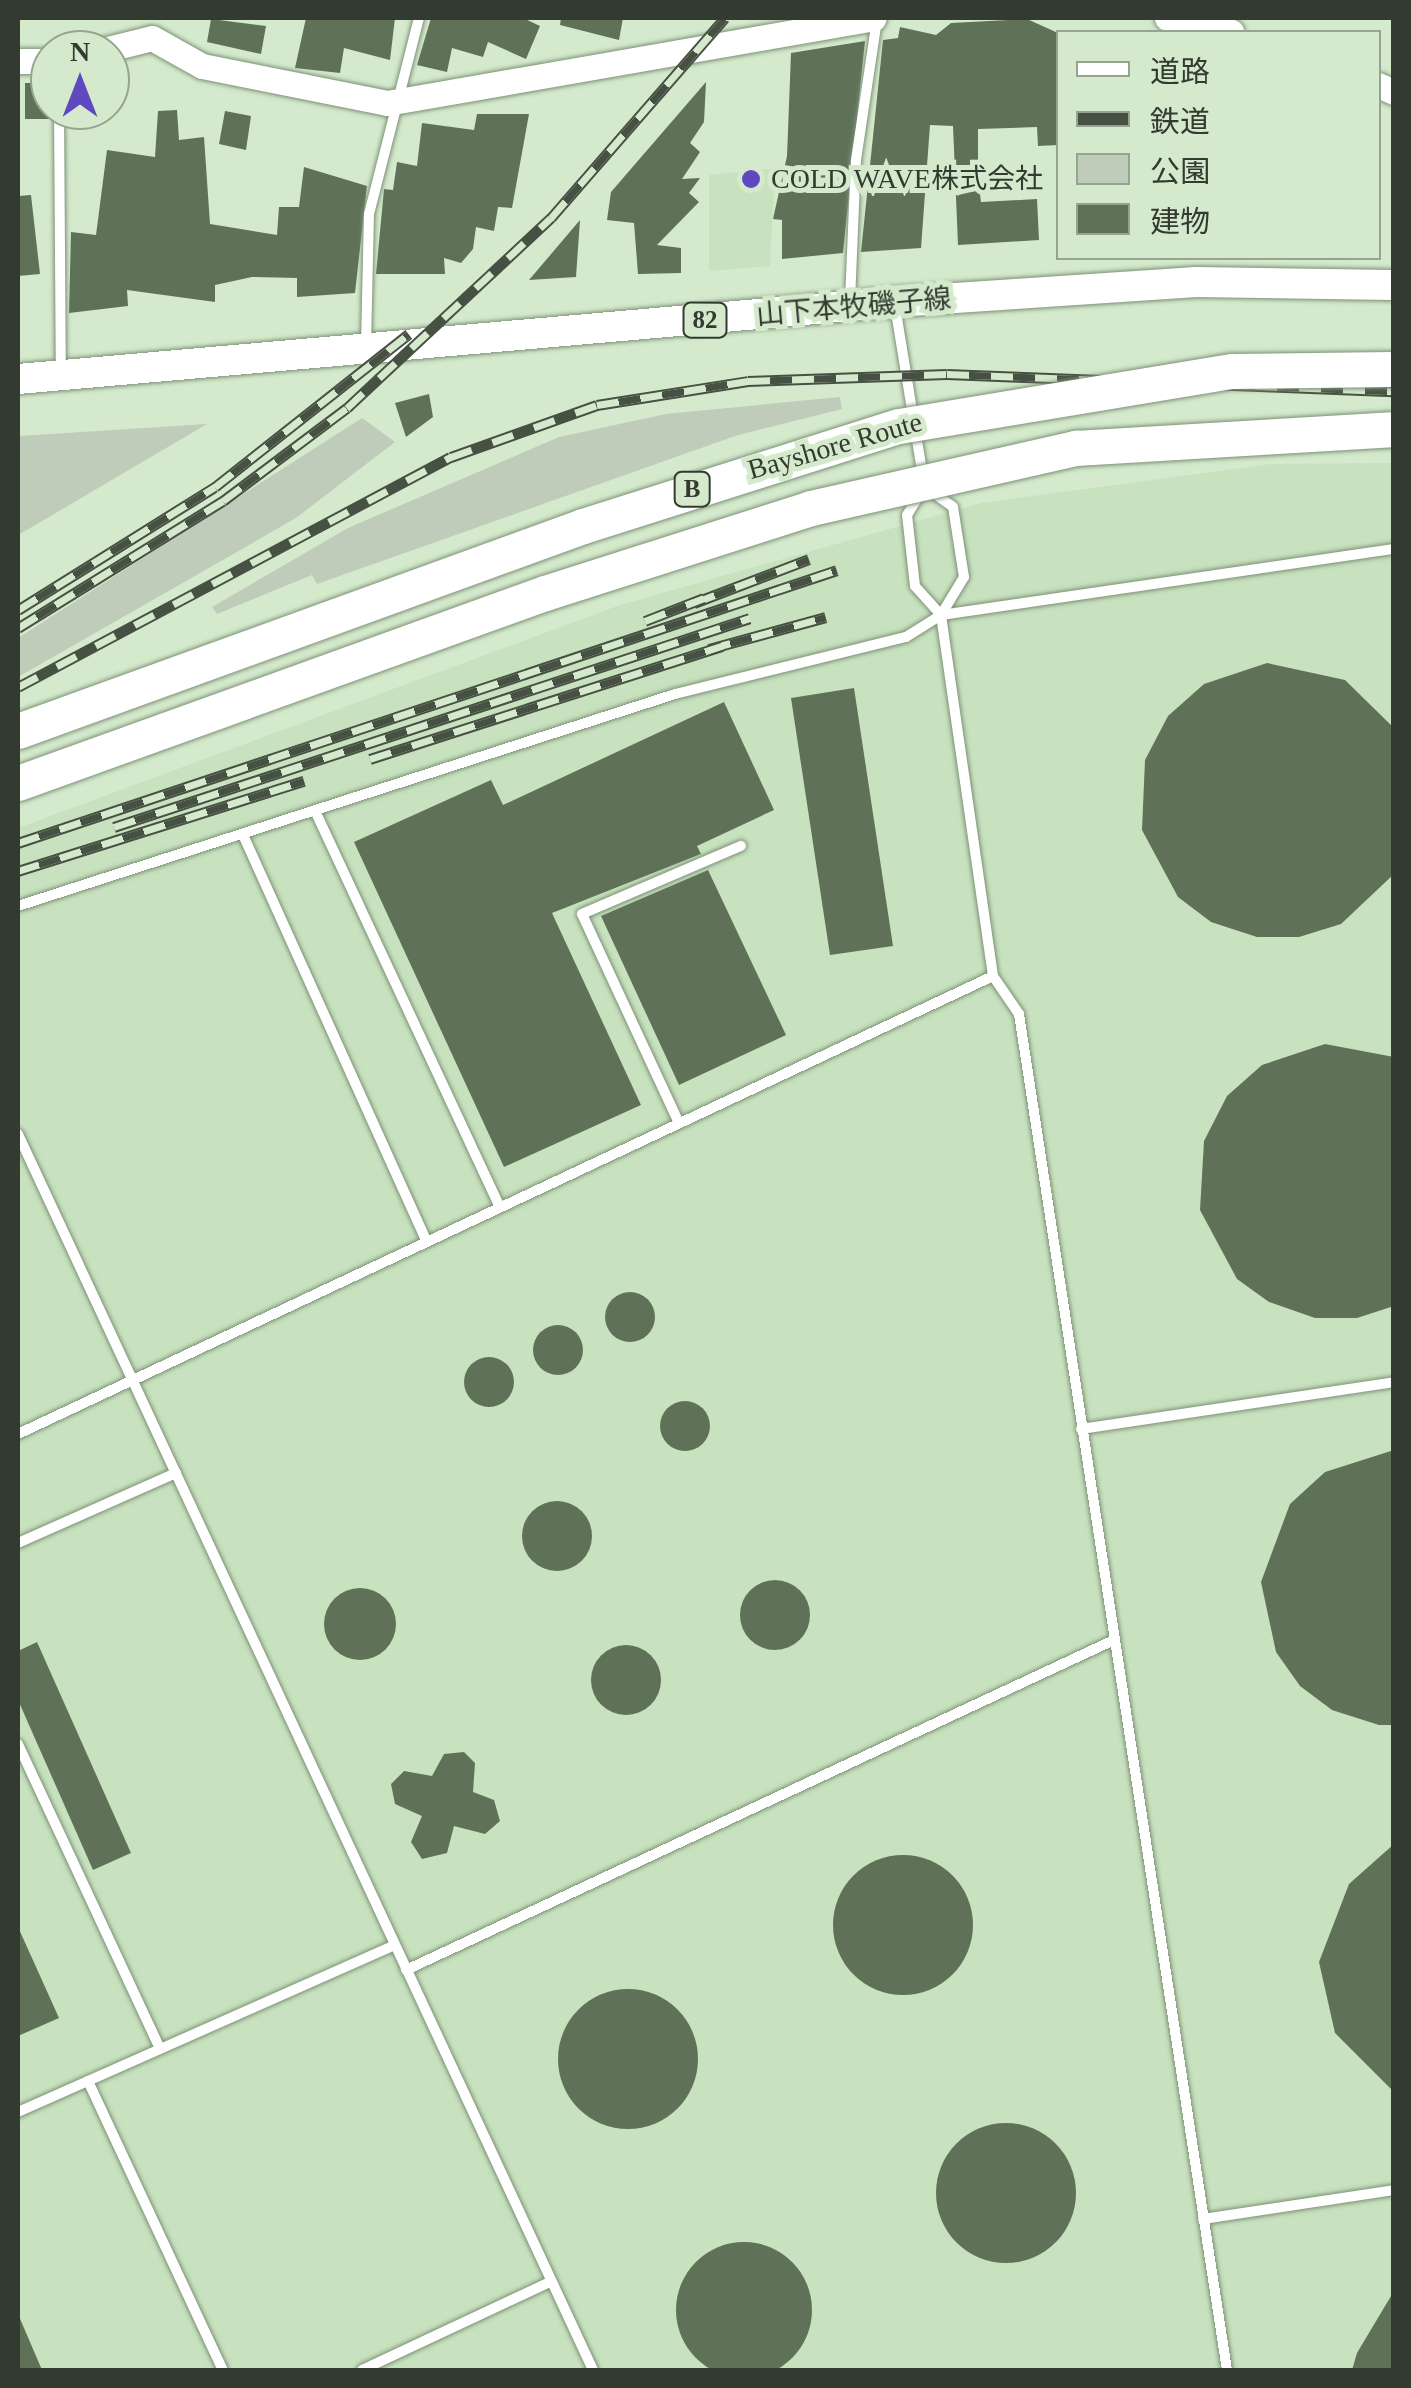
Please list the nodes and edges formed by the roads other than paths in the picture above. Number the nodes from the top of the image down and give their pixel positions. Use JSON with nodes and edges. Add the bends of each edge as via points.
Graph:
{"nodes":[{"id":1,"x":419,"y":18,"type":"edge"},
{"id":2,"x":876,"y":18,"type":"edge"},
{"id":3,"x":1167,"y":18,"type":"edge"},
{"id":4,"x":1223,"y":30,"type":"edge"},
{"id":5,"x":130,"y":44,"type":"edge"},
{"id":6,"x":393,"y":102,"type":"junction"},
{"id":7,"x":59,"y":130,"type":"edge"},
{"id":8,"x":1394,"y":286,"type":"edge"},
{"id":9,"x":895,"y":302,"type":"junction"},
{"id":10,"x":850,"y":307,"type":"junction"},
{"id":11,"x":366,"y":348,"type":"junction"},
{"id":12,"x":1394,"y":369,"type":"edge"},
{"id":13,"x":61,"y":376,"type":"junction"},
{"id":14,"x":18,"y":380,"type":"edge"},
{"id":15,"x":1394,"y":429,"type":"edge"},
{"id":16,"x":924,"y":487,"type":"junction"},
{"id":17,"x":1394,"y":548,"type":"edge"},
{"id":18,"x":941,"y":615,"type":"junction"},
{"id":19,"x":18,"y":731,"type":"edge"},
{"id":20,"x":18,"y":783,"type":"edge"},
{"id":21,"x":317,"y":815,"type":"junction"},
{"id":22,"x":244,"y":837,"type":"junction"},
{"id":23,"x":740,"y":846,"type":"dead end"},
{"id":24,"x":18,"y":906,"type":"edge"},
{"id":25,"x":993,"y":976,"type":"junction"},
{"id":26,"x":679,"y":1123,"type":"junction"},
{"id":27,"x":18,"y":1134,"type":"edge"},
{"id":28,"x":500,"y":1207,"type":"junction"},
{"id":29,"x":427,"y":1242,"type":"junction"},
{"id":30,"x":133,"y":1380,"type":"junction"},
{"id":31,"x":1394,"y":1382,"type":"edge"},
{"id":32,"x":1081,"y":1429,"type":"junction"},
{"id":33,"x":18,"y":1434,"type":"edge"},
{"id":34,"x":176,"y":1473,"type":"junction"},
{"id":35,"x":18,"y":1543,"type":"edge"},
{"id":36,"x":1114,"y":1640,"type":"junction"},
{"id":37,"x":18,"y":1744,"type":"edge"},
{"id":38,"x":394,"y":1945,"type":"junction"},
{"id":39,"x":406,"y":1970,"type":"junction"},
{"id":40,"x":160,"y":2049,"type":"junction"},
{"id":41,"x":88,"y":2081,"type":"junction"},
{"id":42,"x":18,"y":2112,"type":"edge"},
{"id":43,"x":1394,"y":2190,"type":"edge"},
{"id":44,"x":1204,"y":2219,"type":"junction"},
{"id":45,"x":550,"y":2282,"type":"junction"},
{"id":46,"x":223,"y":2370,"type":"edge"},
{"id":47,"x":362,"y":2370,"type":"edge"},
{"id":48,"x":593,"y":2370,"type":"edge"},
{"id":49,"x":1227,"y":2370,"type":"edge"}],
"edges":[{"from":1,"to":6,"type":"lane"},
{"from":2,"to":6,"type":"street"},
{"from":2,"to":10,"type":"lane","via":[[856,160]]},
{"from":3,"to":4,"type":"street"},
{"from":5,"to":6,"type":"street","via":[[152,38],[202,66]]},
{"from":6,"to":11,"type":"lane","via":[[369,214]]},
{"from":7,"to":13,"type":"lane"},
{"from":8,"to":9,"type":"main road","name":"山下本牧磯子線","number":"82","via":[[1196,282]]},
{"from":9,"to":10,"type":"main road","name":"山下本牧磯子線","number":"82"},
{"from":9,"to":16,"type":"lane"},
{"from":10,"to":11,"type":"main road","name":"山下本牧磯子線","number":"82"},
{"from":11,"to":13,"type":"main road","name":"山下本牧磯子線","number":"82"},
{"from":12,"to":19,"type":"highway","name":"Bayshore Route","number":"B","bridge":true,"via":[[1234,371],[899,426],[600,520]]},
{"from":13,"to":14,"type":"main road","name":"山下本牧磯子線","number":"82"},
{"from":15,"to":20,"type":"highway","name":"Bayshore Route","number":"B","bridge":true,"via":[[1076,448],[811,508],[545,593]]},
{"from":16,"to":18,"type":"lane","via":[[907,515],[916,586]]},
{"from":16,"to":18,"type":"lane","via":[[954,507],[964,576]]},
{"from":17,"to":18,"type":"lane"},
{"from":18,"to":21,"type":"lane","via":[[906,636],[676,694]]},
{"from":18,"to":25,"type":"lane"},
{"from":21,"to":22,"type":"lane"},
{"from":21,"to":28,"type":"lane"},
{"from":22,"to":24,"type":"lane"},
{"from":22,"to":29,"type":"lane"},
{"from":23,"to":26,"type":"lane","via":[[582,914]]},
{"from":25,"to":26,"type":"lane"},
{"from":25,"to":32,"type":"lane","via":[[1018,1014]]},
{"from":26,"to":28,"type":"lane"},
{"from":27,"to":30,"type":"lane"},
{"from":28,"to":29,"type":"lane"},
{"from":29,"to":30,"type":"lane"},
{"from":30,"to":33,"type":"lane"},
{"from":30,"to":34,"type":"lane"},
{"from":31,"to":32,"type":"lane"},
{"from":32,"to":36,"type":"lane"},
{"from":34,"to":35,"type":"lane"},
{"from":34,"to":38,"type":"lane"},
{"from":36,"to":39,"type":"lane"},
{"from":36,"to":44,"type":"lane"},
{"from":37,"to":40,"type":"lane"},
{"from":38,"to":39,"type":"lane"},
{"from":38,"to":40,"type":"lane"},
{"from":39,"to":45,"type":"lane"},
{"from":40,"to":41,"type":"lane"},
{"from":41,"to":42,"type":"lane"},
{"from":41,"to":46,"type":"lane"},
{"from":43,"to":44,"type":"lane"},
{"from":44,"to":49,"type":"lane"},
{"from":45,"to":47,"type":"lane"},
{"from":45,"to":48,"type":"lane"}]}
